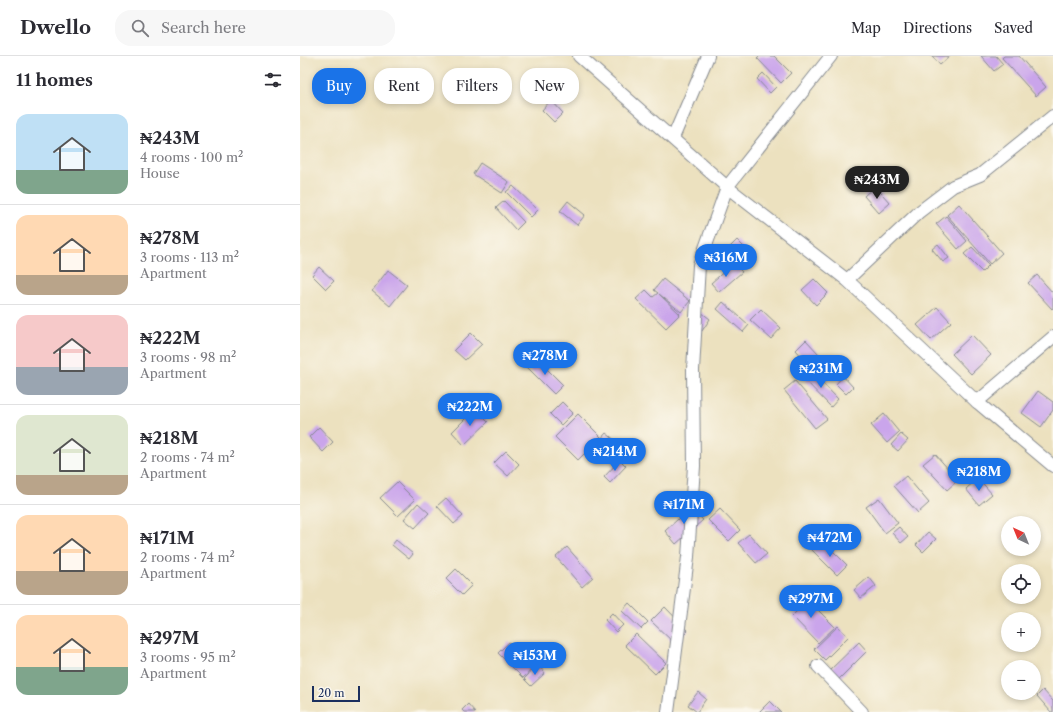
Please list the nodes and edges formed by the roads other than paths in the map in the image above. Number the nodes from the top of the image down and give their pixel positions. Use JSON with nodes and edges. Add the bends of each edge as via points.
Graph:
{"nodes":[{"id":1,"x":579,"y":56,"type":"edge"},
{"id":2,"x":708,"y":56,"type":"edge"},
{"id":3,"x":831,"y":56,"type":"edge"},
{"id":4,"x":1053,"y":116,"type":"edge"},
{"id":5,"x":673,"y":138,"type":"junction"},
{"id":6,"x":727,"y":186,"type":"junction"},
{"id":7,"x":847,"y":280,"type":"junction"},
{"id":8,"x":1053,"y":337,"type":"edge"},
{"id":9,"x":977,"y":402,"type":"junction"},
{"id":10,"x":1053,"y":466,"type":"edge"},
{"id":11,"x":818,"y":666,"type":"dead end"},
{"id":12,"x":668,"y":712,"type":"edge"},
{"id":13,"x":862,"y":712,"type":"edge"}],
"edges":[{"from":1,"to":5,"type":"street"},
{"from":2,"to":5,"type":"street"},
{"from":3,"to":6,"type":"street"},
{"from":4,"to":7,"type":"street","via":[[980,175],[953,186],[919,212]]},
{"from":5,"to":6,"type":"street"},
{"from":6,"to":7,"type":"street"},
{"from":6,"to":12,"type":"street","via":[[699,265],[693,370],[694,474],[688,557]]},
{"from":7,"to":9,"type":"street"},
{"from":8,"to":9,"type":"street"},
{"from":9,"to":10,"type":"street"},
{"from":11,"to":13,"type":"street"}]}
